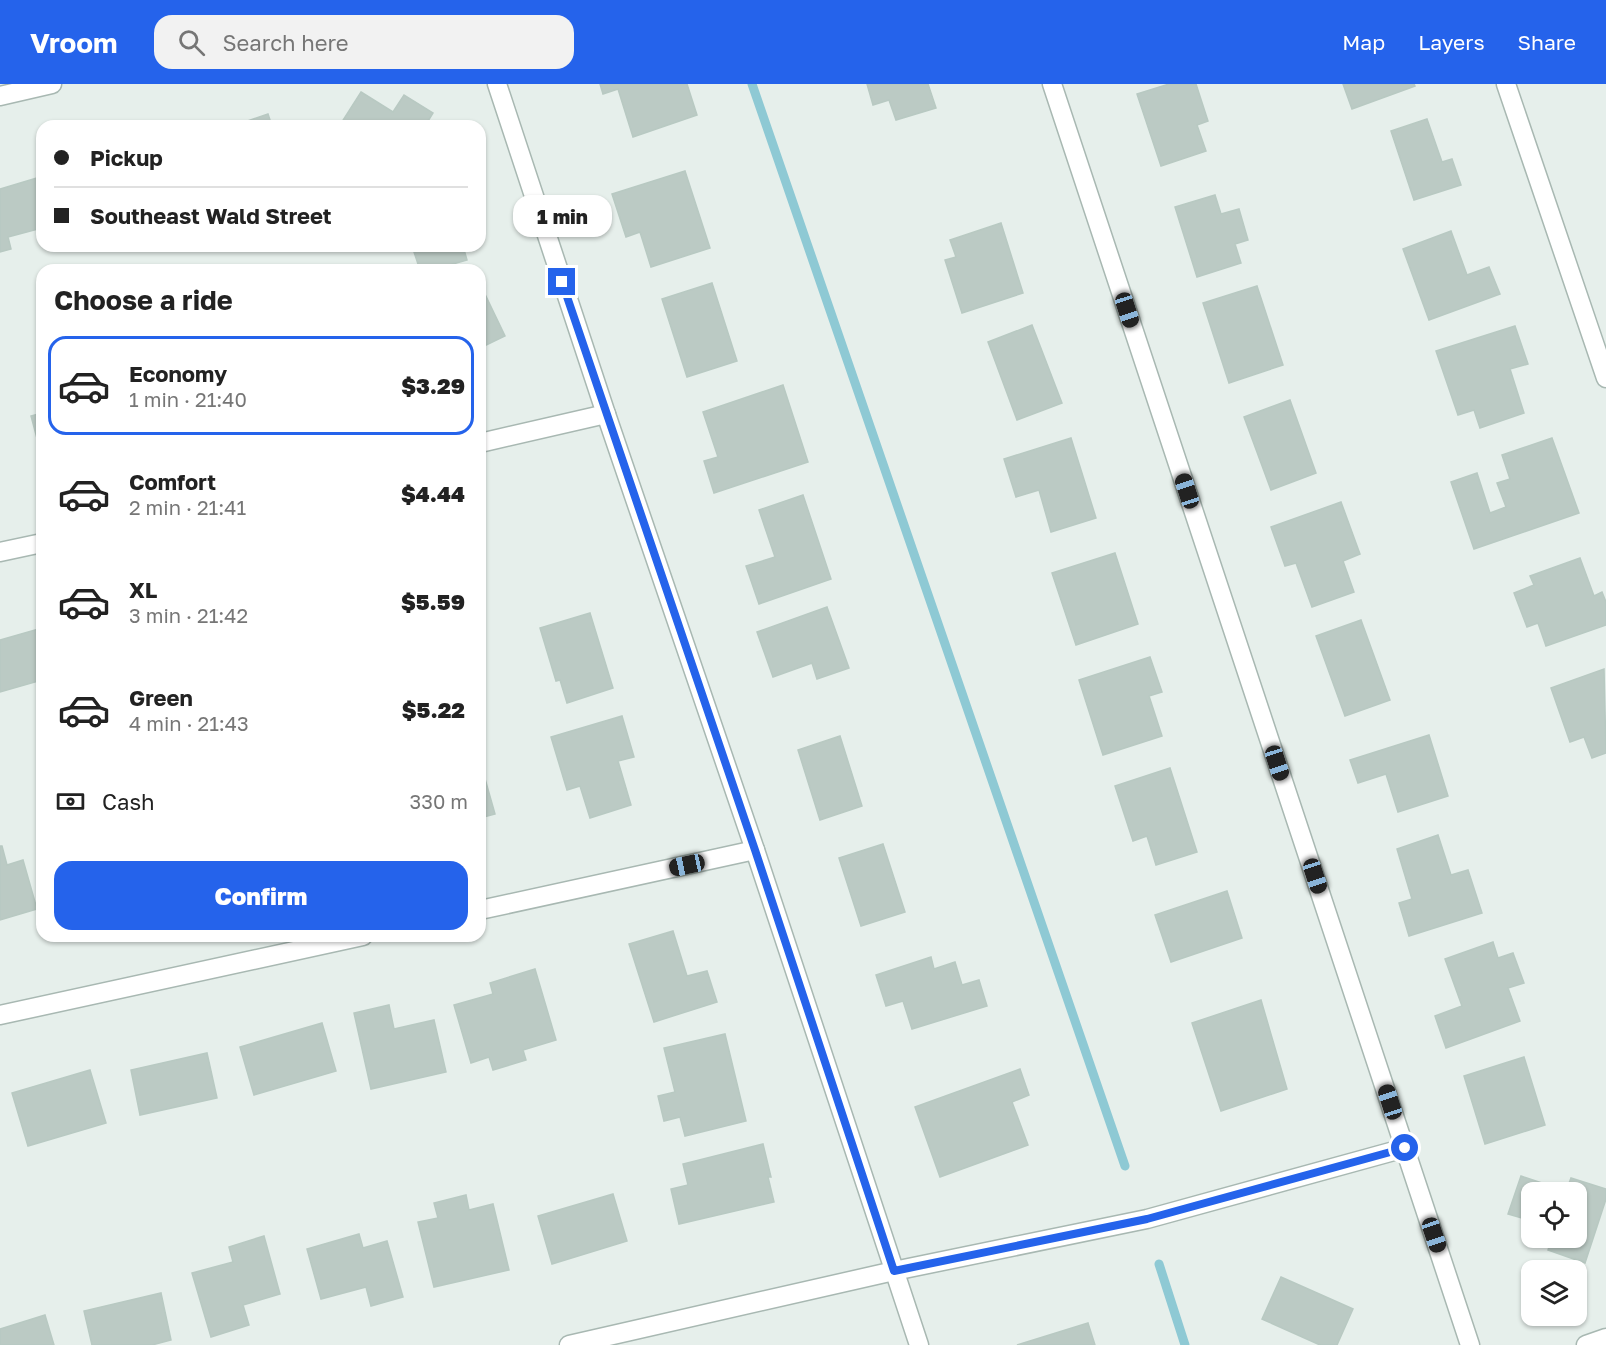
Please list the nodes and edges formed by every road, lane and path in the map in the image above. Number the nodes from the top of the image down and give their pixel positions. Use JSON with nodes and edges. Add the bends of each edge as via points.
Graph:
{"nodes":[{"id":1,"x":52,"y":84,"type":"edge"},
{"id":2,"x":497,"y":84,"type":"edge"},
{"id":3,"x":1052,"y":84,"type":"edge"},
{"id":4,"x":1506,"y":84,"type":"edge"},
{"id":5,"x":0,"y":96,"type":"edge"},
{"id":6,"x":1606,"y":378,"type":"edge"},
{"id":7,"x":606,"y":414,"type":"junction"},
{"id":8,"x":486,"y":442,"type":"edge"},
{"id":9,"x":36,"y":544,"type":"edge"},
{"id":10,"x":0,"y":552,"type":"edge"},
{"id":11,"x":755,"y":850,"type":"junction"},
{"id":12,"x":486,"y":909,"type":"edge"},
{"id":13,"x":335,"y":942,"type":"edge"},
{"id":14,"x":0,"y":1015,"type":"edge"},
{"id":15,"x":1405,"y":1148,"type":"junction"},
{"id":16,"x":894,"y":1271,"type":"junction"},
{"id":17,"x":1606,"y":1338,"type":"edge"},
{"id":18,"x":569,"y":1345,"type":"edge"},
{"id":19,"x":919,"y":1345,"type":"edge"},
{"id":20,"x":1470,"y":1345,"type":"edge"},
{"id":21,"x":1586,"y":1345,"type":"edge"}],
"edges":[{"from":1,"to":5,"type":"street"},
{"from":2,"to":7,"type":"street"},
{"from":3,"to":15,"type":"street"},
{"from":4,"to":6,"type":"street"},
{"from":7,"to":8,"type":"street"},
{"from":7,"to":11,"type":"street"},
{"from":9,"to":10,"type":"street"},
{"from":11,"to":12,"type":"street"},
{"from":11,"to":16,"type":"street"},
{"from":13,"to":14,"type":"street"},
{"from":15,"to":16,"type":"street","via":[[1147,1219]]},
{"from":15,"to":20,"type":"street"},
{"from":16,"to":18,"type":"street"},
{"from":16,"to":19,"type":"street"},
{"from":17,"to":21,"type":"street"}]}
